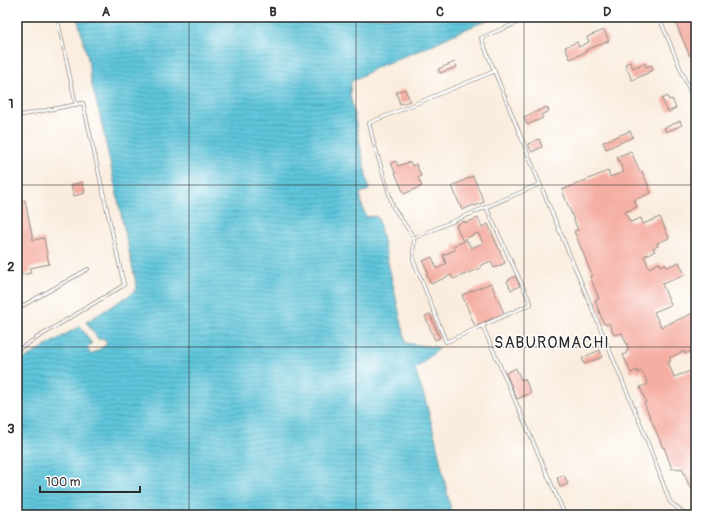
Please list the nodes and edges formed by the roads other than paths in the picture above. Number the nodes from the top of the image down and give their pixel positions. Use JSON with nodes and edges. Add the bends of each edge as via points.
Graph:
{"nodes":[{"id":1,"x":57,"y":17,"type":"edge"},
{"id":2,"x":531,"y":17,"type":"edge"},
{"id":3,"x":659,"y":17,"type":"edge"},
{"id":4,"x":495,"y":71,"type":"junction"},
{"id":5,"x":76,"y":105,"type":"junction"},
{"id":6,"x":696,"y":106,"type":"edge"},
{"id":7,"x":17,"y":116,"type":"edge"},
{"id":8,"x":540,"y":184,"type":"junction"},
{"id":9,"x":486,"y":207,"type":"junction"},
{"id":10,"x":414,"y":238,"type":"junction"},
{"id":11,"x":88,"y":269,"type":"dead end"},
{"id":12,"x":17,"y":309,"type":"edge"},
{"id":13,"x":483,"y":326,"type":"junction"},
{"id":14,"x":17,"y":350,"type":"edge"},
{"id":15,"x":565,"y":515,"type":"edge"},
{"id":16,"x":686,"y":515,"type":"edge"}],
"edges":[{"from":1,"to":5,"type":"lane"},
{"from":2,"to":4,"type":"lane","via":[[481,38]]},
{"from":3,"to":6,"type":"lane"},
{"from":4,"to":8,"type":"lane"},
{"from":4,"to":10,"type":"lane","via":[[369,123],[393,207]]},
{"from":5,"to":7,"type":"lane"},
{"from":5,"to":14,"type":"lane","via":[[83,103],[124,284]]},
{"from":8,"to":9,"type":"lane"},
{"from":8,"to":16,"type":"lane","via":[[643,430],[670,502]]},
{"from":9,"to":10,"type":"lane"},
{"from":9,"to":13,"type":"lane","via":[[530,304]]},
{"from":10,"to":13,"type":"lane","via":[[413,259],[446,342]]},
{"from":11,"to":12,"type":"lane"},
{"from":13,"to":15,"type":"lane"}]}
